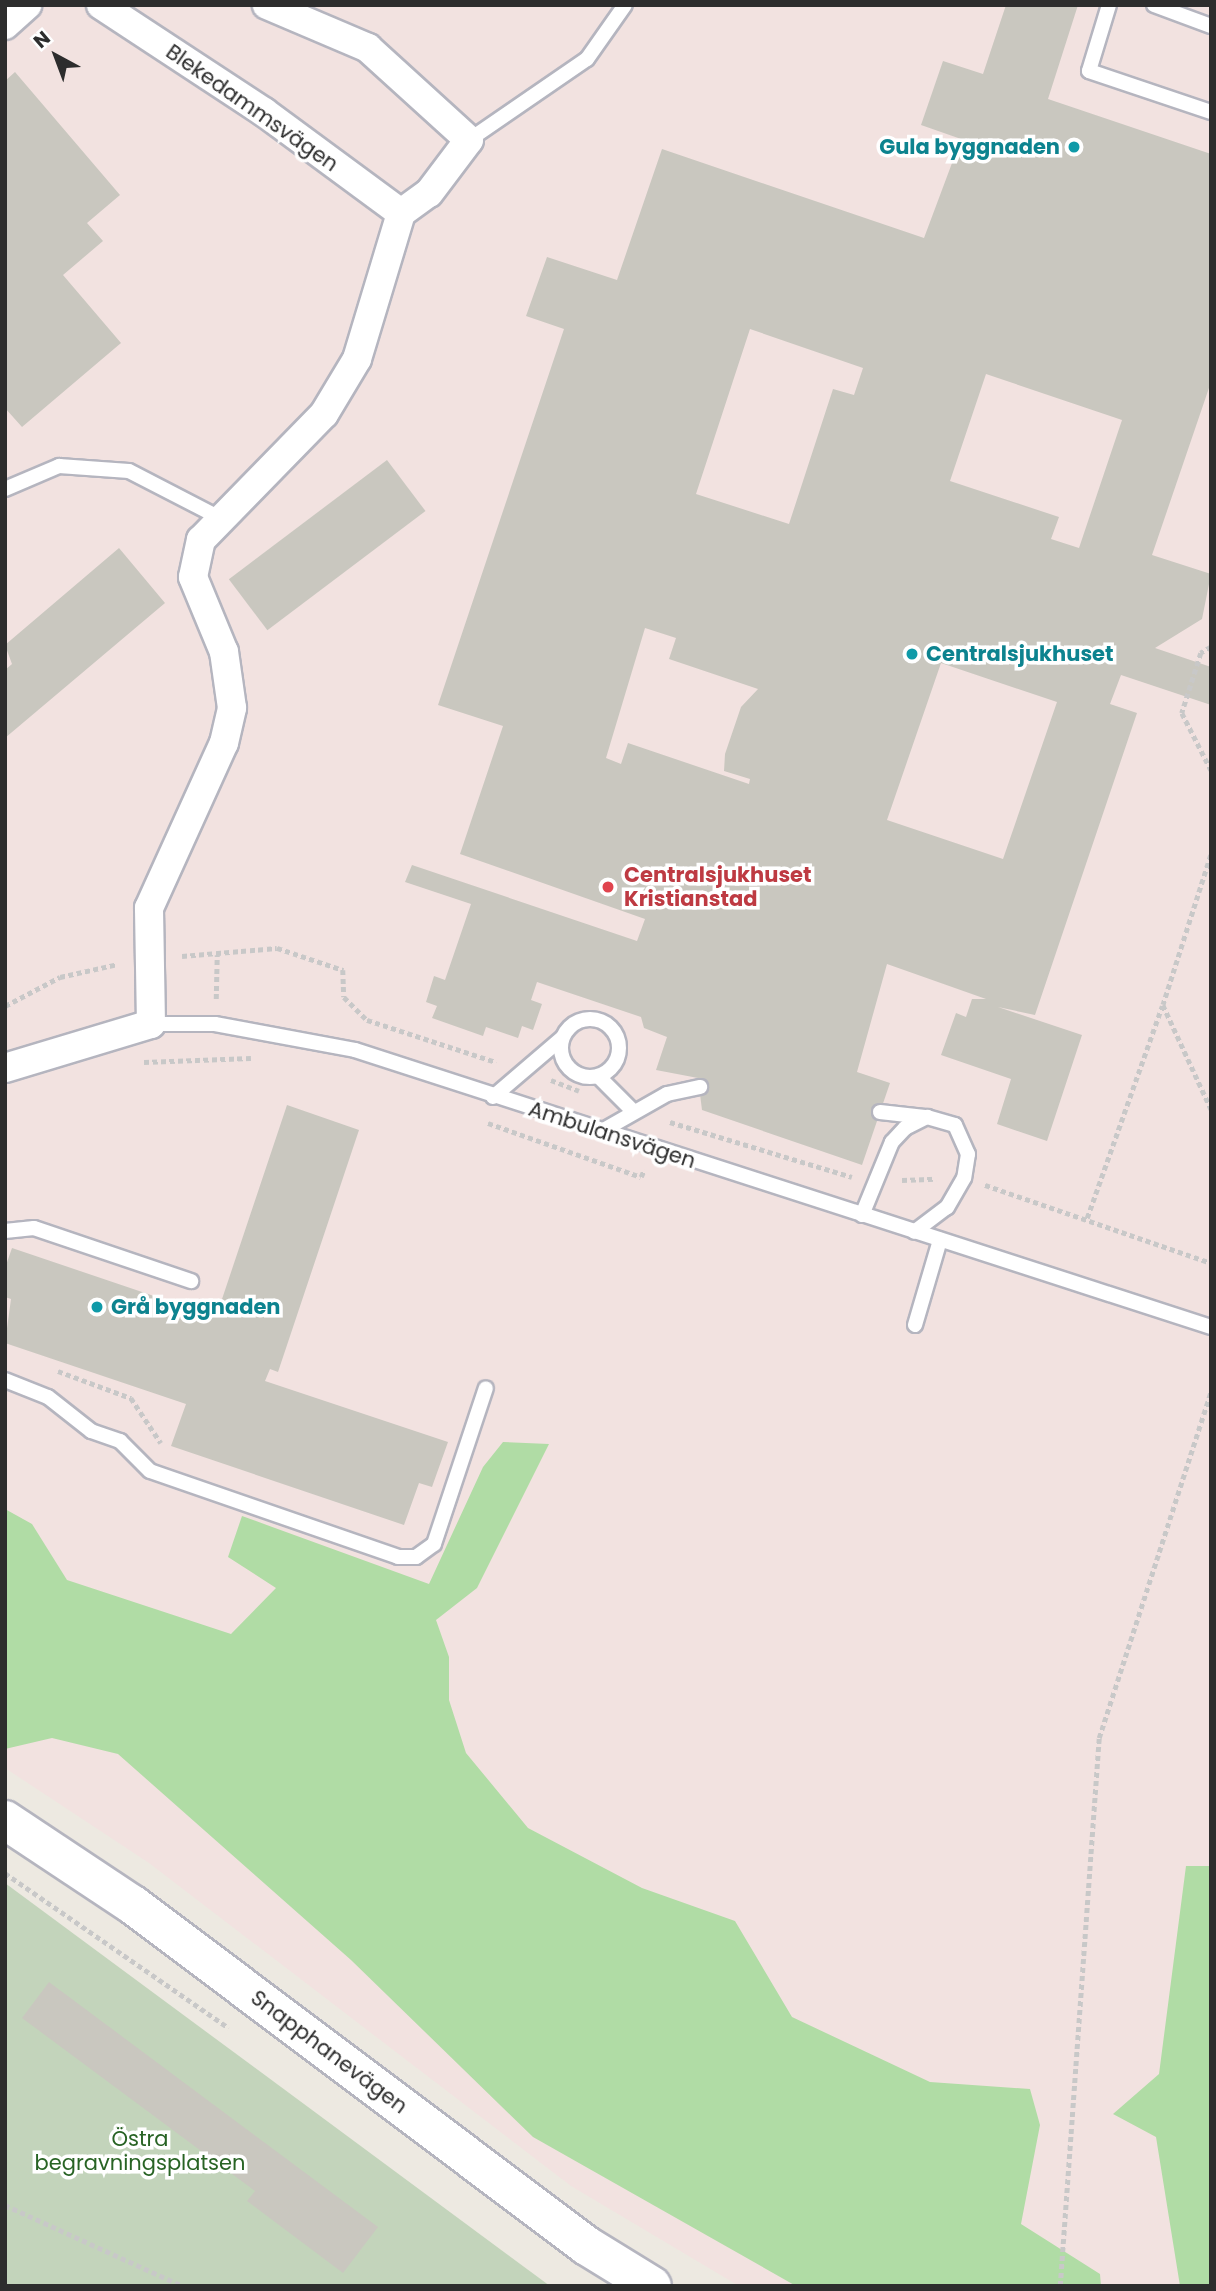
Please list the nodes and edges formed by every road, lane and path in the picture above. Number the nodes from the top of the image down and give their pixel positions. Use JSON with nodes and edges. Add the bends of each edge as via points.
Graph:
{"nodes":[{"id":1,"x":27,"y":5,"type":"edge"},
{"id":2,"x":101,"y":5,"type":"edge"},
{"id":3,"x":267,"y":5,"type":"edge"},
{"id":4,"x":625,"y":5,"type":"edge"},
{"id":5,"x":1110,"y":5,"type":"edge"},
{"id":6,"x":1154,"y":5,"type":"edge"},
{"id":7,"x":5,"y":25,"type":"edge"},
{"id":8,"x":1211,"y":26,"type":"edge"},
{"id":9,"x":1211,"y":113,"type":"edge"},
{"id":10,"x":469,"y":140,"type":"junction"},
{"id":11,"x":401,"y":213,"type":"junction"},
{"id":12,"x":5,"y":489,"type":"edge"},
{"id":13,"x":218,"y":517,"type":"junction"},
{"id":14,"x":1211,"y":647,"type":"edge"},
{"id":15,"x":1211,"y":770,"type":"edge"},
{"id":16,"x":1211,"y":855,"type":"edge"},
{"id":17,"x":146,"y":959,"type":"junction"},
{"id":18,"x":1163,"y":1005,"type":"junction"},
{"id":19,"x":5,"y":1006,"type":"edge"},
{"id":20,"x":151,"y":1024,"type":"junction"},
{"id":21,"x":562,"y":1038,"type":"junction"},
{"id":22,"x":264,"y":1059,"type":"dead end"},
{"id":23,"x":135,"y":1064,"type":"dead end"},
{"id":24,"x":5,"y":1068,"type":"edge"},
{"id":25,"x":527,"y":1071,"type":"junction"},
{"id":26,"x":599,"y":1077,"type":"junction"},
{"id":27,"x":700,"y":1087,"type":"dead end"},
{"id":28,"x":494,"y":1097,"type":"junction"},
{"id":29,"x":1211,"y":1109,"type":"edge"},
{"id":30,"x":633,"y":1111,"type":"junction"},
{"id":31,"x":880,"y":1112,"type":"dead end"},
{"id":32,"x":927,"y":1117,"type":"junction"},
{"id":33,"x":474,"y":1118,"type":"dead end"},
{"id":34,"x":602,"y":1131,"type":"junction"},
{"id":35,"x":653,"y":1147,"type":"junction"},
{"id":36,"x":964,"y":1178,"type":"junction"},
{"id":37,"x":876,"y":1182,"type":"junction"},
{"id":38,"x":862,"y":1215,"type":"junction"},
{"id":39,"x":1087,"y":1218,"type":"junction"},
{"id":40,"x":5,"y":1231,"type":"edge"},
{"id":41,"x":914,"y":1232,"type":"junction"},
{"id":42,"x":940,"y":1240,"type":"junction"},
{"id":43,"x":1211,"y":1263,"type":"edge"},
{"id":44,"x":191,"y":1281,"type":"dead end"},
{"id":45,"x":915,"y":1325,"type":"dead end"},
{"id":46,"x":1211,"y":1327,"type":"edge"},
{"id":47,"x":43,"y":1366,"type":"dead end"},
{"id":48,"x":5,"y":1380,"type":"edge"},
{"id":49,"x":486,"y":1388,"type":"dead end"},
{"id":50,"x":1211,"y":1391,"type":"edge"},
{"id":51,"x":164,"y":1448,"type":"dead end"},
{"id":52,"x":5,"y":1820,"type":"edge"},
{"id":53,"x":5,"y":2205,"type":"edge"},
{"id":54,"x":183,"y":2286,"type":"edge"},
{"id":55,"x":652,"y":2286,"type":"edge"},
{"id":56,"x":1060,"y":2286,"type":"edge"}],
"edges":[{"from":1,"to":7,"type":"street"},
{"from":2,"to":11,"type":"street","name":"Blekedammsvägen","via":[[264,112]]},
{"from":3,"to":10,"type":"street","via":[[368,48]]},
{"from":4,"to":10,"type":"lane","via":[[587,59]]},
{"from":5,"to":9,"type":"lane","via":[[1089,71]]},
{"from":6,"to":8,"type":"lane"},
{"from":10,"to":11,"type":"street","via":[[429,192]]},
{"from":11,"to":13,"type":"street","via":[[357,359],[324,414]]},
{"from":12,"to":13,"type":"lane","via":[[59,466],[129,471]]},
{"from":13,"to":17,"type":"street","via":[[201,540],[192,577],[224,652],[232,708],[224,743],[156,884]]},
{"from":14,"to":15,"type":"path","via":[[1201,653],[1182,713]]},
{"from":16,"to":18,"type":"path"},
{"from":17,"to":19,"type":"path","via":[[60,977]]},
{"from":17,"to":20,"type":"street"},
{"from":17,"to":25,"type":"path","via":[[278,948],[343,970],[344,998],[367,1020]]},
{"from":18,"to":29,"type":"path"},
{"from":18,"to":39,"type":"path"},
{"from":20,"to":24,"type":"street","name":"Ambulansvägen"},
{"from":20,"to":28,"type":"lane","name":"Ambulansvägen","via":[[215,1024],[355,1050]]},
{"from":21,"to":25,"type":"lane"},
{"from":21,"to":26,"type":"lane","via":[[567,1066]]},
{"from":21,"to":26,"type":"lane","via":[[583,1019],[614,1031],[615,1064]]},
{"from":22,"to":23,"type":"path"},
{"from":25,"to":28,"type":"lane"},
{"from":25,"to":30,"type":"path"},
{"from":26,"to":30,"type":"lane"},
{"from":27,"to":30,"type":"lane"},
{"from":28,"to":34,"type":"lane","name":"Ambulansvägen"},
{"from":30,"to":34,"type":"lane"},
{"from":31,"to":32,"type":"lane"},
{"from":32,"to":36,"type":"lane","via":[[955,1125],[968,1154]]},
{"from":32,"to":37,"type":"lane","via":[[892,1142]]},
{"from":33,"to":35,"type":"path","via":[[641,1177]]},
{"from":34,"to":35,"type":"lane","name":"Ambulansvägen"},
{"from":35,"to":37,"type":"path","via":[[663,1119]]},
{"from":35,"to":38,"type":"lane","name":"Ambulansvägen"},
{"from":36,"to":37,"type":"path"},
{"from":36,"to":39,"type":"path"},
{"from":36,"to":41,"type":"lane","via":[[947,1207]]},
{"from":37,"to":38,"type":"lane"},
{"from":38,"to":41,"type":"lane","name":"Ambulansvägen"},
{"from":39,"to":43,"type":"path"},
{"from":40,"to":44,"type":"lane","via":[[34,1228]]},
{"from":41,"to":42,"type":"lane","name":"Ambulansvägen"},
{"from":42,"to":45,"type":"lane"},
{"from":42,"to":46,"type":"lane","name":"Ambulansvägen"},
{"from":47,"to":51,"type":"path","via":[[131,1398]]},
{"from":48,"to":49,"type":"lane","via":[[48,1397],[91,1431],[120,1441],[150,1471],[398,1557],[416,1558],[434,1545]]},
{"from":50,"to":56,"type":"path","via":[[1099,1738]]},
{"from":52,"to":55,"type":"main road","name":"Snapphanevägen","via":[[133,1905],[587,2246]]},
{"from":53,"to":54,"type":"path"}]}
